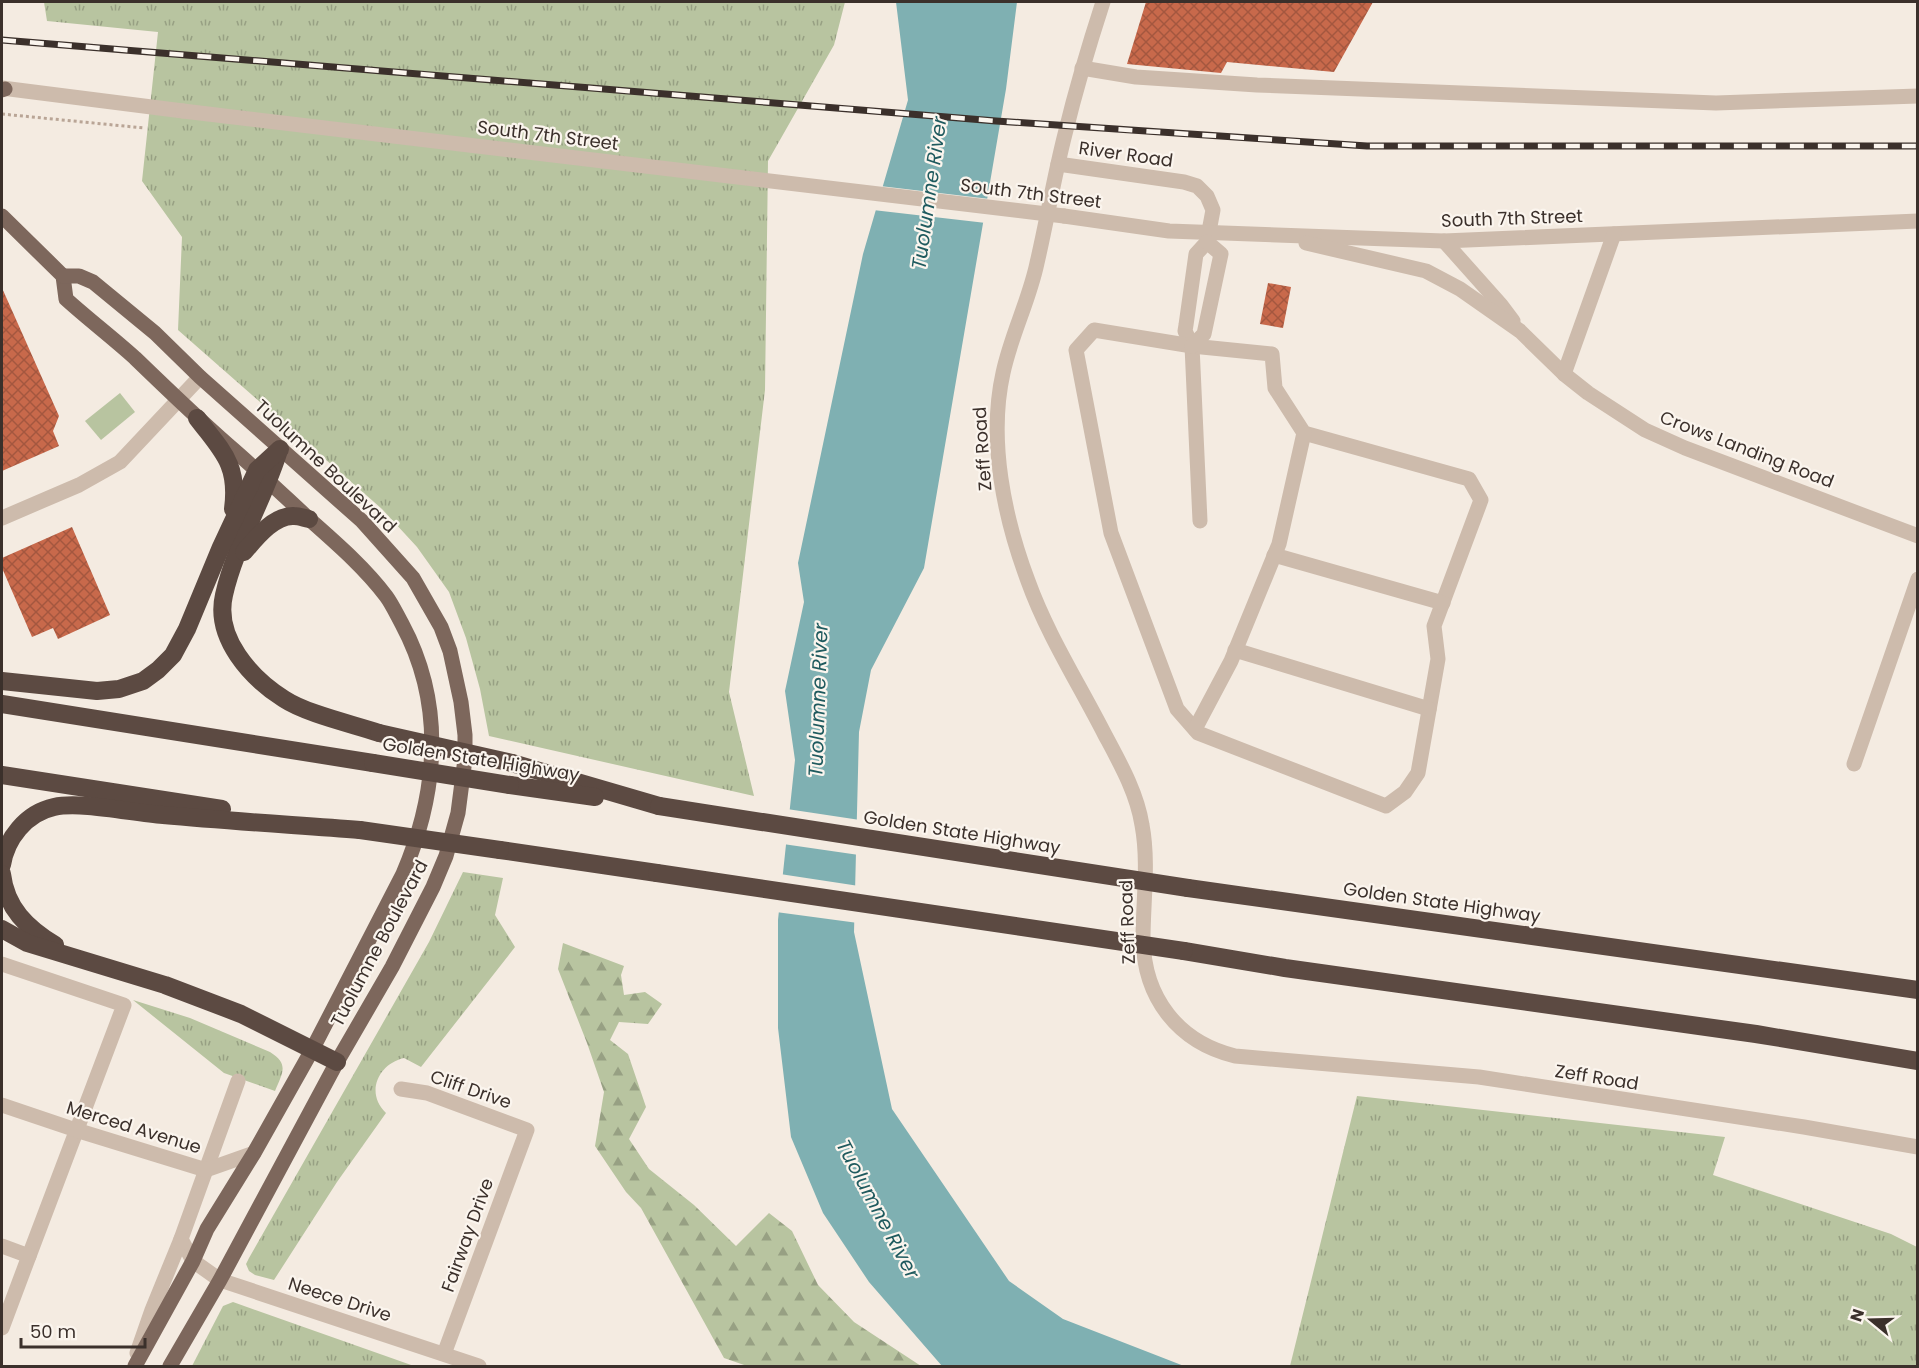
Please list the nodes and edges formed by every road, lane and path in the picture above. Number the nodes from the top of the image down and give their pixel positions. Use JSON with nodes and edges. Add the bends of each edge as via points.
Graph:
{"nodes":[{"id":1,"x":1102,"y":2,"type":"edge"},
{"id":2,"x":1082,"y":68,"type":"junction"},
{"id":3,"x":2,"y":89,"type":"edge"},
{"id":4,"x":1917,"y":96,"type":"edge"},
{"id":5,"x":2,"y":114,"type":"edge"},
{"id":6,"x":144,"y":128,"type":"dead end"},
{"id":7,"x":1058,"y":164,"type":"junction"},
{"id":8,"x":2,"y":216,"type":"edge"},
{"id":9,"x":1917,"y":221,"type":"edge"},
{"id":10,"x":1614,"y":234,"type":"junction"},
{"id":11,"x":1267,"y":235,"type":"junction"},
{"id":12,"x":1207,"y":237,"type":"junction"},
{"id":13,"x":1444,"y":241,"type":"junction"},
{"id":14,"x":63,"y":276,"type":"junction"},
{"id":15,"x":1520,"y":331,"type":"junction"},
{"id":16,"x":1192,"y":346,"type":"junction"},
{"id":17,"x":1564,"y":374,"type":"junction"},
{"id":18,"x":200,"y":377,"type":"junction"},
{"id":19,"x":176,"y":400,"type":"junction"},
{"id":20,"x":197,"y":418,"type":"junction"},
{"id":21,"x":1304,"y":433,"type":"junction"},
{"id":22,"x":280,"y":448,"type":"junction"},
{"id":23,"x":263,"y":476,"type":"junction"},
{"id":24,"x":2,"y":518,"type":"edge"},
{"id":25,"x":309,"y":519,"type":"junction"},
{"id":26,"x":1200,"y":521,"type":"dead end"},
{"id":27,"x":1917,"y":536,"type":"edge"},
{"id":28,"x":221,"y":547,"type":"junction"},
{"id":29,"x":1274,"y":555,"type":"junction"},
{"id":30,"x":235,"y":562,"type":"junction"},
{"id":31,"x":1917,"y":579,"type":"edge"},
{"id":32,"x":1443,"y":603,"type":"junction"},
{"id":33,"x":1235,"y":650,"type":"junction"},
{"id":34,"x":2,"y":681,"type":"edge"},
{"id":35,"x":2,"y":704,"type":"edge"},
{"id":36,"x":1429,"y":709,"type":"junction"},
{"id":37,"x":1195,"y":729,"type":"junction"},
{"id":38,"x":1854,"y":764,"type":"dead end"},
{"id":39,"x":2,"y":775,"type":"edge"},
{"id":40,"x":659,"y":806,"type":"junction"},
{"id":41,"x":360,"y":830,"type":"junction"},
{"id":42,"x":2,"y":865,"type":"edge"},
{"id":43,"x":2,"y":874,"type":"edge"},
{"id":44,"x":2,"y":928,"type":"edge"},
{"id":45,"x":72,"y":956,"type":"junction"},
{"id":46,"x":2,"y":964,"type":"edge"},
{"id":47,"x":1917,"y":990,"type":"edge"},
{"id":48,"x":312,"y":1050,"type":"junction"},
{"id":49,"x":1917,"y":1061,"type":"edge"},
{"id":50,"x":337,"y":1062,"type":"junction"},
{"id":51,"x":238,"y":1081,"type":"dead end"},
{"id":52,"x":401,"y":1089,"type":"dead end"},
{"id":53,"x":2,"y":1105,"type":"edge"},
{"id":54,"x":76,"y":1130,"type":"junction"},
{"id":55,"x":527,"y":1130,"type":"joint"},
{"id":56,"x":1917,"y":1147,"type":"edge"},
{"id":57,"x":254,"y":1153,"type":"junction"},
{"id":58,"x":206,"y":1170,"type":"junction"},
{"id":59,"x":181,"y":1239,"type":"junction"},
{"id":60,"x":2,"y":1246,"type":"edge"},
{"id":61,"x":29,"y":1256,"type":"junction"},
{"id":62,"x":193,"y":1261,"type":"junction"},
{"id":63,"x":220,"y":1280,"type":"junction"},
{"id":64,"x":2,"y":1328,"type":"edge"},
{"id":65,"x":444,"y":1354,"type":"junction"},
{"id":66,"x":134,"y":1366,"type":"edge"},
{"id":67,"x":170,"y":1366,"type":"edge"},
{"id":68,"x":478,"y":1366,"type":"edge"}],
"edges":[{"from":1,"to":2,"type":"street","name":"River Road"},
{"from":2,"to":4,"type":"street","via":[[1246,84],[1716,103]]},
{"from":2,"to":7,"type":"street","name":"River Road"},
{"from":3,"to":12,"type":"street","name":"South 7th Street","bridge":true,"via":[[1064,216]]},
{"from":5,"to":6,"type":"path"},
{"from":7,"to":12,"type":"street","name":"River Road","via":[[1197,186],[1207,196],[1212,210]]},
{"from":7,"to":56,"type":"street","name":"Zeff Road","via":[[1034,280],[1003,370],[998,402],[1000,469],[1014,542],[1028,582],[1044,620],[1119,760],[1138,808],[1144,852],[1145,959],[1155,993],[1174,1023],[1199,1044],[1234,1056],[1479,1077]]},
{"from":8,"to":14,"type":"main road","name":"Tuolumne Boulevard"},
{"from":9,"to":10,"type":"street","name":"South 7th Street"},
{"from":10,"to":13,"type":"street","name":"South 7th Street"},
{"from":10,"to":17,"type":"street"},
{"from":11,"to":12,"type":"street","name":"South 7th Street"},
{"from":11,"to":13,"type":"street","name":"South 7th Street"},
{"from":11,"to":15,"type":"street","name":"Crows Landing Road","via":[[1426,271],[1460,289]]},
{"from":12,"to":16,"type":"street","via":[[1196,254],[1185,331]]},
{"from":12,"to":16,"type":"street","via":[[1221,254],[1204,334]]},
{"from":13,"to":15,"type":"street","name":"Crows Landing Road"},
{"from":14,"to":18,"type":"main road","name":"Tuolumne Boulevard","via":[[79,276],[93,282],[155,333]]},
{"from":14,"to":19,"type":"main road","name":"Tuolumne Boulevard","via":[[66,299]]},
{"from":15,"to":17,"type":"street","name":"Crows Landing Road"},
{"from":16,"to":21,"type":"street","via":[[1272,354],[1275,388]]},
{"from":16,"to":26,"type":"street"},
{"from":16,"to":37,"type":"street","via":[[1094,330],[1076,350],[1110,533],[1177,709]]},
{"from":17,"to":27,"type":"street","name":"Crows Landing Road","via":[[1623,417],[1664,440]]},
{"from":18,"to":19,"type":"street"},
{"from":18,"to":22,"type":"main road","name":"Tuolumne Boulevard"},
{"from":19,"to":20,"type":"main road","name":"Tuolumne Boulevard"},
{"from":19,"to":24,"type":"street","via":[[120,462],[79,485]]},
{"from":20,"to":23,"type":"main road","name":"Tuolumne Boulevard"},
{"from":20,"to":28,"type":"highway","via":[[230,462],[236,486],[234,508]]},
{"from":21,"to":29,"type":"street"},
{"from":21,"to":32,"type":"street","via":[[1469,478],[1481,500]]},
{"from":22,"to":23,"type":"highway"},
{"from":22,"to":50,"type":"main road","name":"Tuolumne Boulevard","via":[[362,521],[413,578],[450,651],[465,735],[458,813],[446,856],[392,967]]},
{"from":23,"to":25,"type":"main road","name":"Tuolumne Boulevard"},
{"from":23,"to":28,"type":"highway"},
{"from":23,"to":30,"type":"highway","via":[[260,498]]},
{"from":25,"to":30,"type":"highway","via":[[282,518],[257,536]]},
{"from":25,"to":48,"type":"main road","name":"Tuolumne Boulevard","via":[[339,544],[387,597],[418,660],[433,737],[426,807],[416,845]]},
{"from":28,"to":34,"type":"highway","via":[[188,629],[173,655],[142,681],[97,691]]},
{"from":29,"to":32,"type":"street"},
{"from":29,"to":33,"type":"street"},
{"from":30,"to":40,"type":"highway","bridge":true,"via":[[223,598],[226,632],[247,668],[285,700],[379,733],[512,763]]},
{"from":31,"to":38,"type":"street"},
{"from":32,"to":36,"type":"street","via":[[1434,626],[1438,659]]},
{"from":33,"to":36,"type":"street"},
{"from":33,"to":37,"type":"street"},
{"from":35,"to":40,"type":"highway","name":"Golden State Highway","bridge":true},
{"from":36,"to":37,"type":"street","via":[[1418,773],[1405,792],[1386,806]]},
{"from":39,"to":41,"type":"highway"},
{"from":40,"to":47,"type":"highway","name":"Golden State Highway","bridge":true,"via":[[1188,888]]},
{"from":41,"to":42,"type":"highway","via":[[70,805],[52,807],[30,819],[9,843]]},
{"from":41,"to":49,"type":"highway","bridge":true,"via":[[1756,1034]]},
{"from":43,"to":45,"type":"highway","via":[[6,895],[21,919]]},
{"from":44,"to":45,"type":"highway","via":[[27,943]]},
{"from":45,"to":48,"type":"highway","via":[[241,1014]]},
{"from":46,"to":54,"type":"street","via":[[124,1005]]},
{"from":48,"to":50,"type":"highway"},
{"from":48,"to":57,"type":"main road","name":"Tuolumne Boulevard"},
{"from":50,"to":63,"type":"main road","name":"Tuolumne Boulevard"},
{"from":51,"to":58,"type":"street","name":"Tuolumne Boulevard"},
{"from":52,"to":55,"type":"street","name":"Cliff Drive","via":[[427,1093]]},
{"from":53,"to":54,"type":"street","name":"Merced Avenue"},
{"from":54,"to":58,"type":"street","name":"Merced Avenue"},
{"from":54,"to":61,"type":"street"},
{"from":55,"to":65,"type":"street","name":"Fairway Drive"},
{"from":57,"to":58,"type":"street","name":"Merced Avenue"},
{"from":57,"to":62,"type":"main road","name":"Tuolumne Boulevard","via":[[207,1229]]},
{"from":58,"to":59,"type":"street","name":"Tuolumne Boulevard"},
{"from":59,"to":62,"type":"street"},
{"from":59,"to":66,"type":"street","name":"Tuolumne Boulevard"},
{"from":60,"to":61,"type":"street"},
{"from":61,"to":64,"type":"street"},
{"from":62,"to":63,"type":"street","name":"Neece Drive"},
{"from":62,"to":66,"type":"main road","name":"Tuolumne Boulevard"},
{"from":63,"to":65,"type":"street","name":"Neece Drive"},
{"from":63,"to":67,"type":"main road","name":"Tuolumne Boulevard"},
{"from":65,"to":68,"type":"street","name":"Neece Drive"}]}
